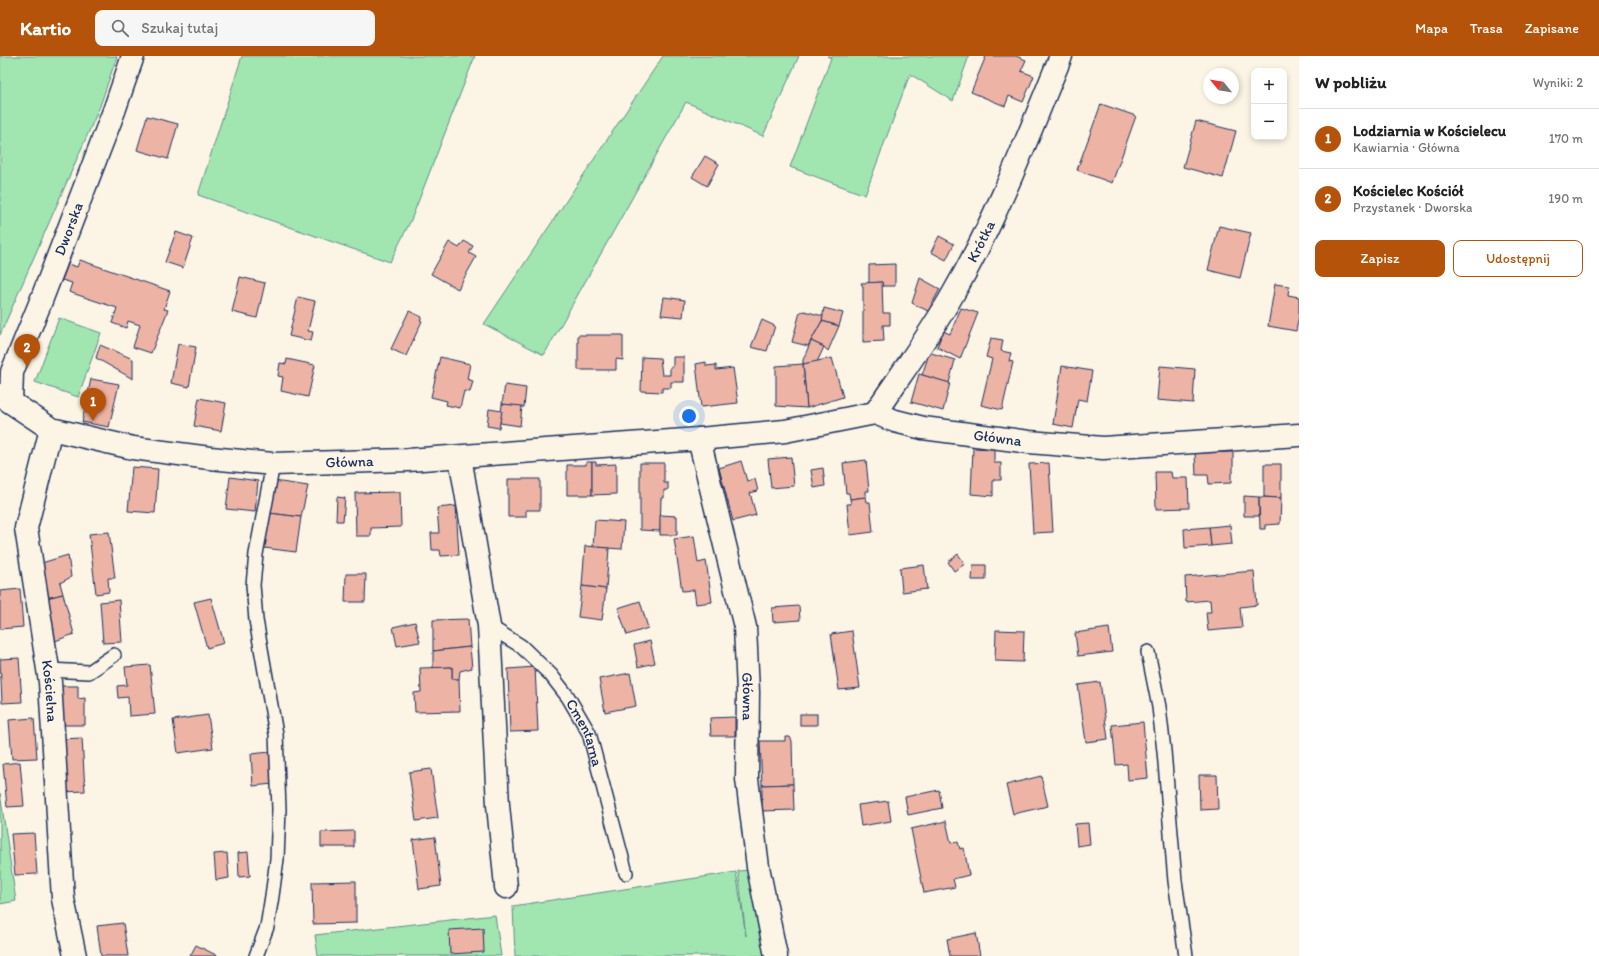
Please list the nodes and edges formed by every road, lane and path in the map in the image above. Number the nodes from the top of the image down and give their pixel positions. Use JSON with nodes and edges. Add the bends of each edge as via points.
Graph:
{"nodes":[{"id":1,"x":133,"y":56,"type":"edge"},
{"id":2,"x":1062,"y":56,"type":"edge"},
{"id":3,"x":6,"y":399,"type":"edge"},
{"id":4,"x":875,"y":413,"type":"junction"},
{"id":5,"x":51,"y":429,"type":"junction"},
{"id":6,"x":1299,"y":436,"type":"edge"},
{"id":7,"x":699,"y":439,"type":"junction"},
{"id":8,"x":460,"y":457,"type":"junction"},
{"id":9,"x":273,"y":464,"type":"junction"},
{"id":10,"x":489,"y":626,"type":"junction"},
{"id":11,"x":1148,"y":652,"type":"dead end"},
{"id":12,"x":114,"y":655,"type":"dead end"},
{"id":13,"x":48,"y":670,"type":"junction"},
{"id":14,"x":626,"y":873,"type":"dead end"},
{"id":15,"x":506,"y":887,"type":"dead end"},
{"id":16,"x":75,"y":956,"type":"edge"},
{"id":17,"x":256,"y":956,"type":"edge"},
{"id":18,"x":776,"y":956,"type":"edge"},
{"id":19,"x":1186,"y":956,"type":"edge"}],
"edges":[{"from":1,"to":3,"type":"street","name":"Dworska","via":[[40,306],[12,372]]},
{"from":2,"to":4,"type":"street","name":"Krótka","via":[[995,214],[975,254],[953,294]]},
{"from":3,"to":5,"type":"street","name":"Główna"},
{"from":4,"to":6,"type":"street","name":"Główna","via":[[923,428],[1029,442],[1104,448]]},
{"from":4,"to":7,"type":"street","name":"Główna","via":[[785,431]]},
{"from":5,"to":9,"type":"street","name":"Główna","via":[[133,448]]},
{"from":5,"to":13,"type":"street","name":"Kościelna","via":[[26,528]]},
{"from":7,"to":8,"type":"street","name":"Główna"},
{"from":7,"to":18,"type":"street","name":"Główna","via":[[745,627],[748,692],[746,779],[758,867]]},
{"from":8,"to":9,"type":"street","name":"Główna"},
{"from":8,"to":10,"type":"street"},
{"from":9,"to":17,"type":"lane","via":[[256,554],[253,585],[256,620],[276,734],[279,809],[277,859],[272,896],[267,927]]},
{"from":10,"to":14,"type":"lane","name":"Cmentarna","via":[[521,646],[551,675],[568,697],[589,733]]},
{"from":10,"to":15,"type":"street","via":[[498,805]]},
{"from":11,"to":19,"type":"lane","via":[[1159,707],[1175,881]]},
{"from":12,"to":13,"type":"lane","via":[[90,672]]},
{"from":13,"to":16,"type":"street","name":"Kościelna","via":[[62,899]]}]}
